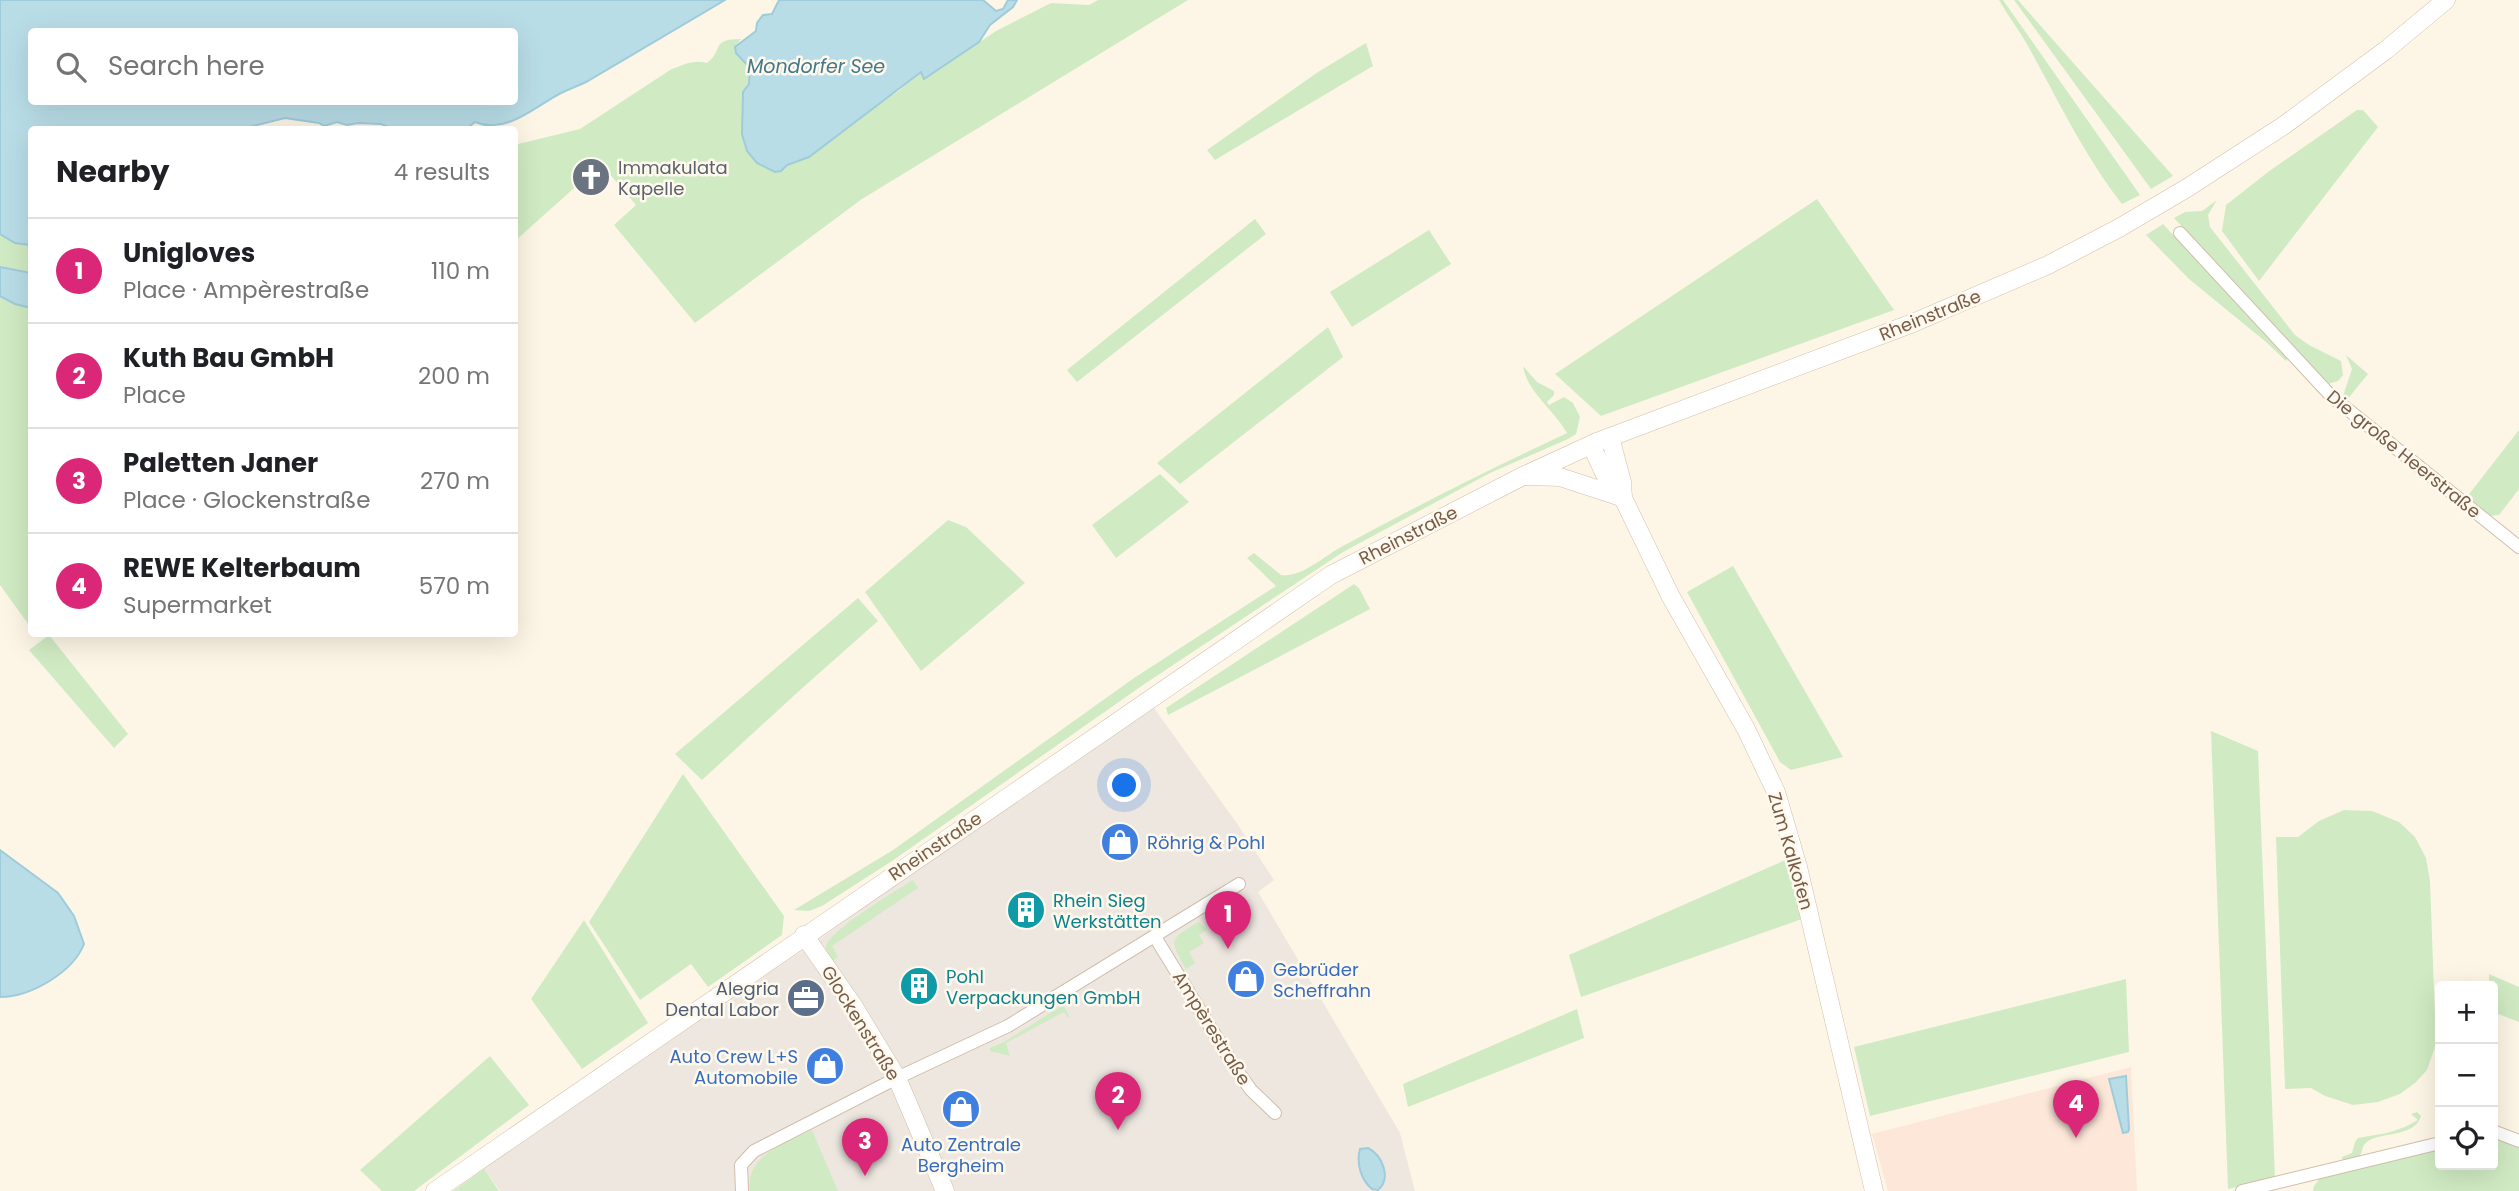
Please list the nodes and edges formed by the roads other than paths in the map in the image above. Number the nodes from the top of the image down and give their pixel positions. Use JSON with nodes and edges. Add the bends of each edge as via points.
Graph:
{"nodes":[{"id":1,"x":2446,"y":0,"type":"edge"},
{"id":2,"x":2180,"y":233,"type":"dead end"},
{"id":3,"x":1609,"y":437,"type":"junction"},
{"id":4,"x":1591,"y":445,"type":"junction"},
{"id":5,"x":1523,"y":476,"type":"junction"},
{"id":6,"x":1622,"y":498,"type":"junction"},
{"id":7,"x":2519,"y":547,"type":"edge"},
{"id":8,"x":1239,"y":884,"type":"dead end"},
{"id":9,"x":804,"y":935,"type":"junction"},
{"id":10,"x":1155,"y":937,"type":"junction"},
{"id":11,"x":897,"y":1077,"type":"junction"},
{"id":12,"x":1275,"y":1114,"type":"dead end"},
{"id":13,"x":2498,"y":1133,"type":"edge"},
{"id":14,"x":2519,"y":1141,"type":"edge"},
{"id":15,"x":2435,"y":1144,"type":"edge"},
{"id":16,"x":435,"y":1191,"type":"edge"},
{"id":17,"x":742,"y":1191,"type":"edge"},
{"id":18,"x":945,"y":1191,"type":"edge"},
{"id":19,"x":1874,"y":1191,"type":"edge"},
{"id":20,"x":2242,"y":1191,"type":"edge"}],
"edges":[{"from":1,"to":3,"type":"main road","name":"Rheinstraße","via":[[2284,126],[2108,234],[1979,296]]},
{"from":2,"to":7,"type":"street","name":"Die große Heerstraße","via":[[2331,396]]},
{"from":3,"to":4,"type":"main road","name":"Rheinstraße"},
{"from":3,"to":6,"type":"main road","name":"Zum Kalkofen"},
{"from":4,"to":5,"type":"main road","name":"Rheinstraße"},
{"from":4,"to":6,"type":"main road","name":"Zum Kalkofen","via":[[1608,481]]},
{"from":5,"to":6,"type":"main road","via":[[1560,477]]},
{"from":5,"to":9,"type":"main road","name":"Rheinstraße","via":[[1331,575]]},
{"from":6,"to":19,"type":"main road","name":"Zum Kalkofen","via":[[1776,792]]},
{"from":8,"to":10,"type":"street"},
{"from":9,"to":11,"type":"main road","name":"Glockenstraße"},
{"from":9,"to":16,"type":"main road","name":"Rheinstraße"},
{"from":10,"to":11,"type":"street","via":[[1008,1027]]},
{"from":10,"to":12,"type":"street","name":"Ampèrestraße","via":[[1236,1069]]},
{"from":11,"to":17,"type":"street","via":[[754,1151],[741,1165]]},
{"from":11,"to":18,"type":"main road","name":"Glockenstraße"},
{"from":13,"to":14,"type":"street"},
{"from":15,"to":20,"type":"street"}]}
